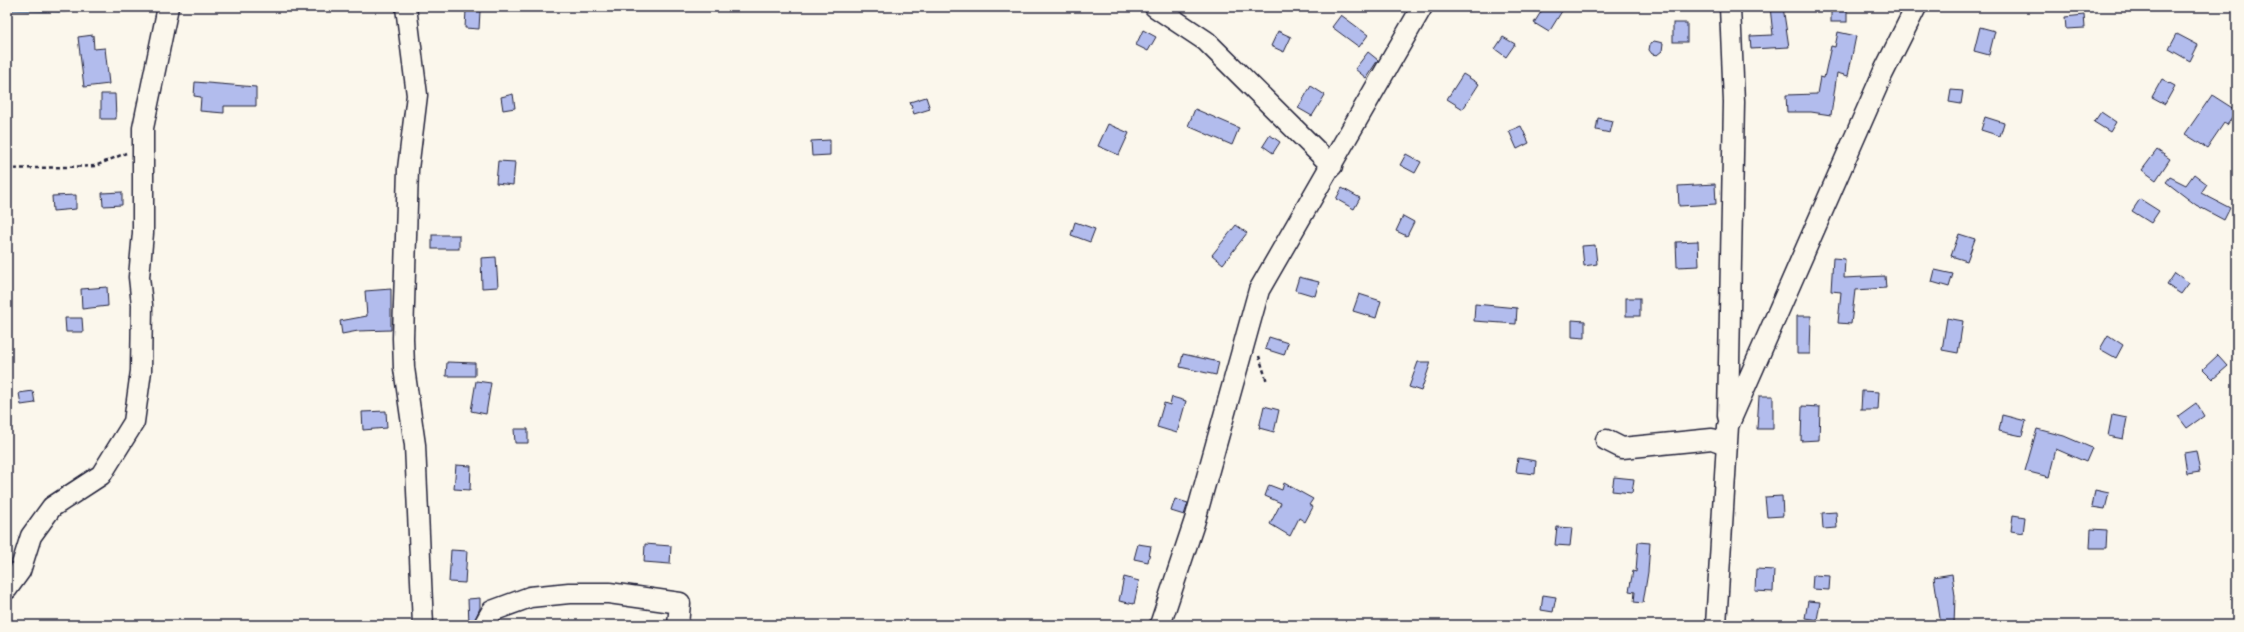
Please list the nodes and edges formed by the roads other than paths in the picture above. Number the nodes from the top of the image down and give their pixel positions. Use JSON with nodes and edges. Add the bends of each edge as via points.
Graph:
{"nodes":[{"id":1,"x":168,"y":7,"type":"edge"},
{"id":2,"x":406,"y":7,"type":"edge"},
{"id":3,"x":1155,"y":7,"type":"edge"},
{"id":4,"x":1422,"y":7,"type":"edge"},
{"id":5,"x":1730,"y":7,"type":"edge"},
{"id":6,"x":1916,"y":7,"type":"edge"},
{"id":7,"x":1332,"y":166,"type":"junction"},
{"id":8,"x":1727,"y":435,"type":"junction"},
{"id":9,"x":1606,"y":440,"type":"dead end"},
{"id":10,"x":7,"y":589,"type":"edge"},
{"id":11,"x":423,"y":625,"type":"edge"},
{"id":12,"x":484,"y":625,"type":"edge"},
{"id":13,"x":678,"y":625,"type":"edge"},
{"id":14,"x":1160,"y":625,"type":"edge"},
{"id":15,"x":1716,"y":625,"type":"edge"}],
"edges":[{"from":1,"to":10,"type":"street","via":[[143,128],[143,233],[139,277],[142,305],[141,371],[134,422],[101,475],[52,507],[31,536],[20,571]]},
{"from":2,"to":11,"type":"street","via":[[417,95],[408,169],[403,338],[404,368],[415,445]]},
{"from":3,"to":7,"type":"street","via":[[1206,41]]},
{"from":4,"to":7,"type":"street"},
{"from":5,"to":8,"type":"street","via":[[1734,102]]},
{"from":6,"to":8,"type":"street","via":[[1883,73]]},
{"from":7,"to":14,"type":"street","via":[[1259,290],[1195,520]]},
{"from":8,"to":9,"type":"street","via":[[1712,439],[1622,448]]},
{"from":8,"to":15,"type":"street"},
{"from":12,"to":13,"type":"street","via":[[492,611],[530,597],[569,594],[609,594],[680,603]]}]}
